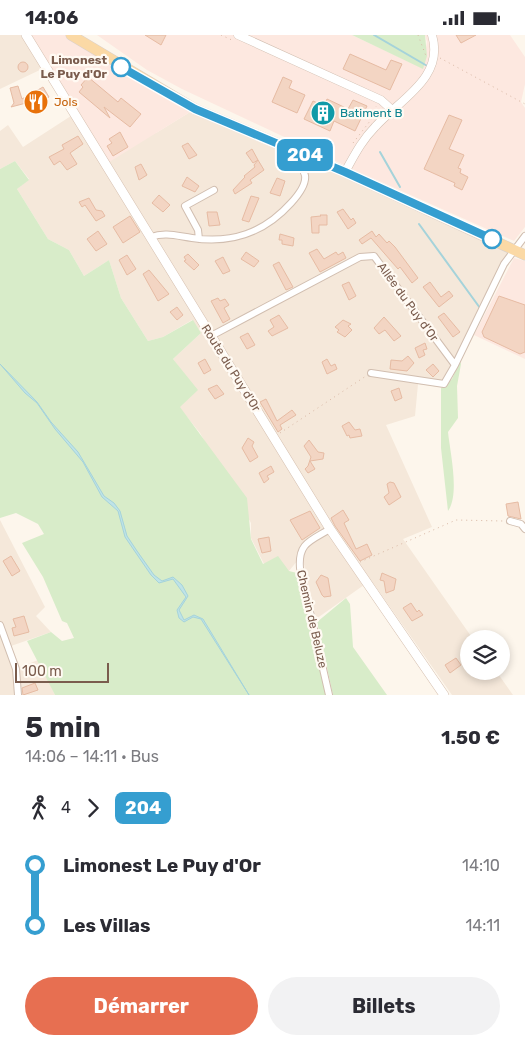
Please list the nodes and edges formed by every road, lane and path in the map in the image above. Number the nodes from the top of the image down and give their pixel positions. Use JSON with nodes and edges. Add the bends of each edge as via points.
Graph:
{"nodes":[{"id":1,"x":26,"y":35,"type":"edge"},
{"id":2,"x":71,"y":35,"type":"edge"},
{"id":3,"x":81,"y":35,"type":"edge"},
{"id":4,"x":221,"y":35,"type":"edge"},
{"id":5,"x":418,"y":35,"type":"edge"},
{"id":6,"x":432,"y":35,"type":"edge"},
{"id":7,"x":238,"y":39,"type":"edge"},
{"id":8,"x":93,"y":48,"type":"junction"},
{"id":9,"x":434,"y":59,"type":"junction"},
{"id":10,"x":372,"y":103,"type":"dead end"},
{"id":11,"x":525,"y":104,"type":"edge"},
{"id":12,"x":391,"y":109,"type":"junction"},
{"id":13,"x":273,"y":141,"type":"junction"},
{"id":14,"x":352,"y":146,"type":"dead end"},
{"id":15,"x":345,"y":172,"type":"junction"},
{"id":16,"x":214,"y":190,"type":"dead end"},
{"id":17,"x":525,"y":236,"type":"edge"},
{"id":18,"x":151,"y":237,"type":"junction"},
{"id":19,"x":199,"y":239,"type":"junction"},
{"id":20,"x":520,"y":253,"type":"edge"},
{"id":21,"x":211,"y":336,"type":"junction"},
{"id":22,"x":455,"y":365,"type":"junction"},
{"id":23,"x":371,"y":373,"type":"joint"},
{"id":24,"x":274,"y":437,"type":"junction"},
{"id":25,"x":510,"y":521,"type":"joint"},
{"id":26,"x":330,"y":529,"type":"junction"},
{"id":27,"x":525,"y":529,"type":"edge"},
{"id":28,"x":353,"y":565,"type":"junction"},
{"id":29,"x":0,"y":625,"type":"edge"},
{"id":30,"x":18,"y":695,"type":"edge"},
{"id":31,"x":329,"y":695,"type":"edge"},
{"id":32,"x":444,"y":695,"type":"edge"}],
"edges":[{"from":1,"to":18,"type":"main road","name":"Route du Puy d'Or"},
{"from":2,"to":8,"type":"main road"},
{"from":3,"to":8,"type":"main road"},
{"from":4,"to":7,"type":"path"},
{"from":5,"to":9,"type":"path","via":[[426,61]]},
{"from":6,"to":9,"type":"street"},
{"from":7,"to":12,"type":"street","via":[[381,99]]},
{"from":8,"to":13,"type":"main road","via":[[195,109]]},
{"from":9,"to":11,"type":"path","via":[[448,61]]},
{"from":9,"to":12,"type":"street","via":[[420,85]]},
{"from":10,"to":14,"type":"path","via":[[377,112]]},
{"from":12,"to":15,"type":"street","via":[[356,150]]},
{"from":13,"to":15,"type":"main road"},
{"from":13,"to":19,"type":"street","via":[[305,172],[304,183],[295,199],[268,225],[250,234],[233,239]]},
{"from":15,"to":20,"type":"main road"},
{"from":16,"to":19,"type":"street","via":[[185,206],[198,230]]},
{"from":17,"to":20,"type":"street"},
{"from":18,"to":19,"type":"street","via":[[161,233]]},
{"from":18,"to":21,"type":"main road","name":"Route du Puy d'Or"},
{"from":20,"to":22,"type":"street","via":[[504,264]]},
{"from":21,"to":22,"type":"street","name":"Allée du Puy d'Or","via":[[360,257],[374,256]]},
{"from":21,"to":24,"type":"main road","name":"Route du Puy d'Or"},
{"from":22,"to":23,"type":"street","via":[[444,384]]},
{"from":23,"to":24,"type":"path"},
{"from":24,"to":26,"type":"main road","name":"Route du Puy d'Or"},
{"from":25,"to":27,"type":"street"},
{"from":25,"to":28,"type":"path","via":[[456,520]]},
{"from":26,"to":28,"type":"main road","name":"Route du Puy d'Or"},
{"from":26,"to":31,"type":"street","name":"Chemin de Beluze","via":[[304,545],[298,554]]},
{"from":28,"to":32,"type":"main road","name":"Route du Puy d'Or"},
{"from":29,"to":30,"type":"street","via":[[16,669]]}]}
